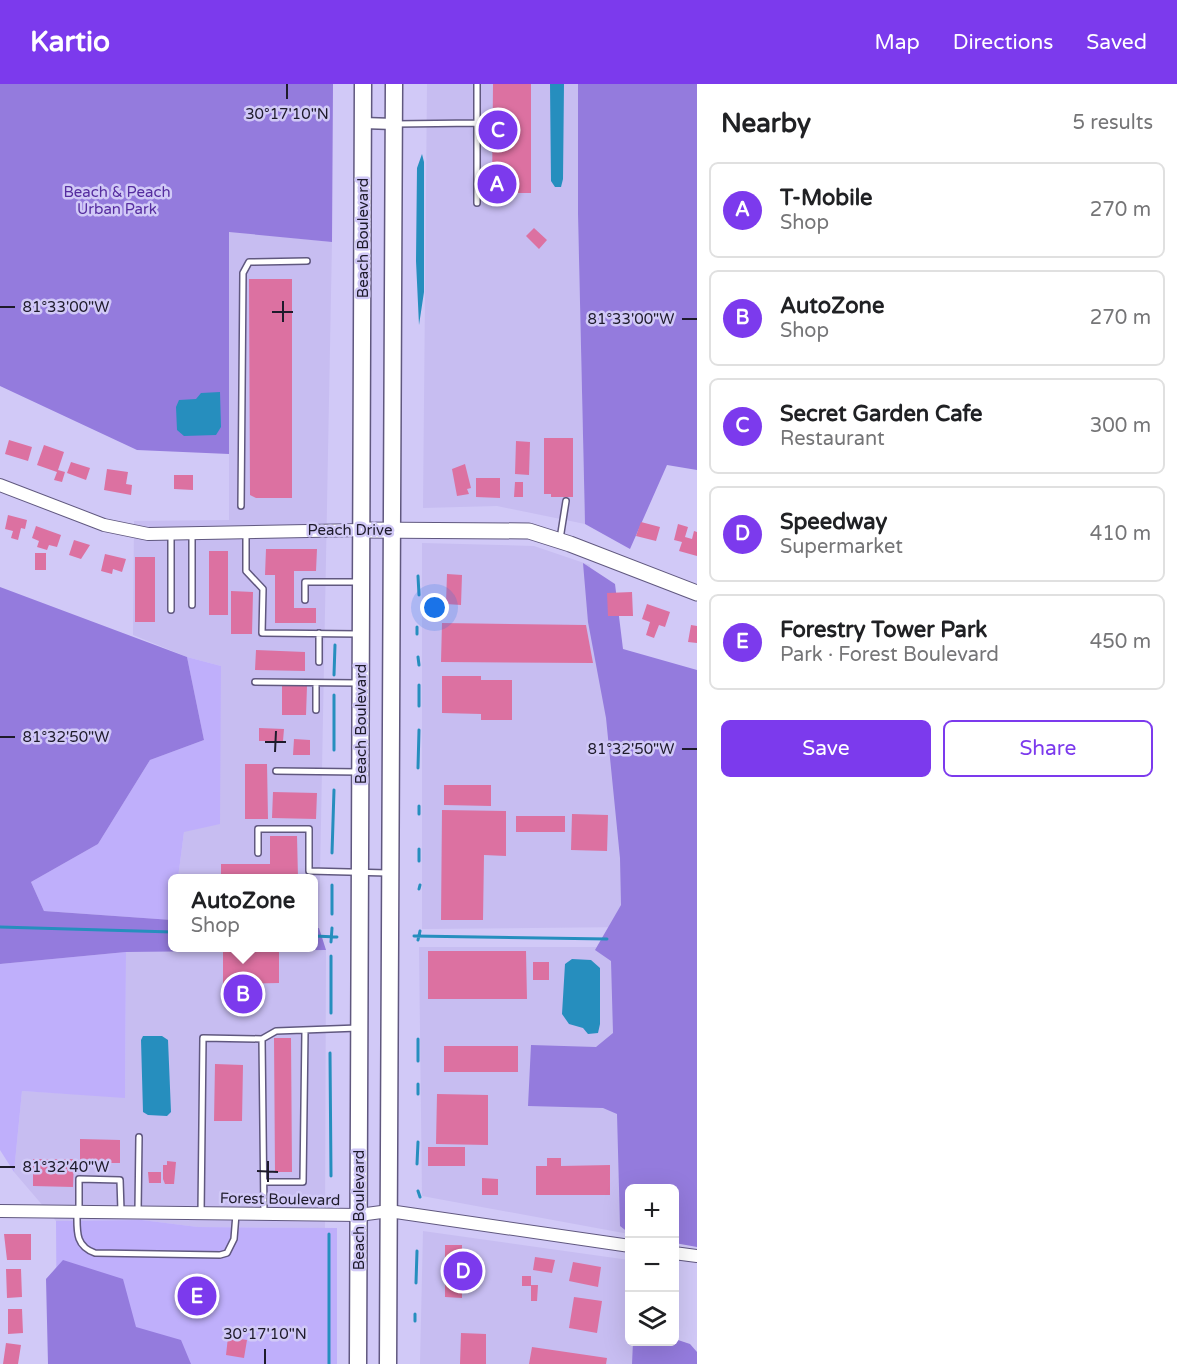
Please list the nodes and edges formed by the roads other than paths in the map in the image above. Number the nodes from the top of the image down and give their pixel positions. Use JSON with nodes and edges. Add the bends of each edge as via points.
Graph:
{"nodes":[{"id":1,"x":363,"y":84,"type":"edge"},
{"id":2,"x":394,"y":84,"type":"edge"},
{"id":3,"x":477,"y":84,"type":"edge"},
{"id":4,"x":363,"y":123,"type":"junction"},
{"id":5,"x":477,"y":123,"type":"junction"},
{"id":6,"x":394,"y":124,"type":"junction"},
{"id":7,"x":477,"y":203,"type":"dead end"},
{"id":8,"x":307,"y":261,"type":"dead end"},
{"id":9,"x":0,"y":485,"type":"edge"},
{"id":10,"x":566,"y":501,"type":"dead end"},
{"id":11,"x":241,"y":506,"type":"dead end"},
{"id":12,"x":391,"y":529,"type":"junction"},
{"id":13,"x":362,"y":530,"type":"junction"},
{"id":14,"x":246,"y":531,"type":"junction"},
{"id":15,"x":192,"y":532,"type":"junction"},
{"id":16,"x":171,"y":533,"type":"junction"},
{"id":17,"x":560,"y":540,"type":"junction"},
{"id":18,"x":361,"y":582,"type":"junction"},
{"id":19,"x":697,"y":593,"type":"edge"},
{"id":20,"x":305,"y":600,"type":"dead end"},
{"id":21,"x":192,"y":605,"type":"dead end"},
{"id":22,"x":171,"y":610,"type":"dead end"},
{"id":23,"x":319,"y":633,"type":"junction"},
{"id":24,"x":361,"y":634,"type":"junction"},
{"id":25,"x":319,"y":662,"type":"dead end"},
{"id":26,"x":255,"y":682,"type":"dead end"},
{"id":27,"x":316,"y":682,"type":"junction"},
{"id":28,"x":361,"y":683,"type":"junction"},
{"id":29,"x":316,"y":710,"type":"dead end"},
{"id":30,"x":276,"y":771,"type":"dead end"},
{"id":31,"x":361,"y":772,"type":"junction"},
{"id":32,"x":258,"y":853,"type":"dead end"},
{"id":33,"x":360,"y":871,"type":"junction"},
{"id":34,"x":309,"y":872,"type":"joint"},
{"id":35,"x":390,"y":873,"type":"junction"},
{"id":36,"x":360,"y":1028,"type":"junction"},
{"id":37,"x":305,"y":1031,"type":"junction"},
{"id":38,"x":262,"y":1039,"type":"junction"},
{"id":39,"x":139,"y":1137,"type":"dead end"},
{"id":40,"x":264,"y":1182,"type":"junction"},
{"id":41,"x":389,"y":1210,"type":"junction"},
{"id":42,"x":0,"y":1211,"type":"edge"},
{"id":43,"x":78,"y":1212,"type":"junction"},
{"id":44,"x":121,"y":1212,"type":"junction"},
{"id":45,"x":138,"y":1213,"type":"junction"},
{"id":46,"x":201,"y":1213,"type":"junction"},
{"id":47,"x":237,"y":1214,"type":"junction"},
{"id":48,"x":264,"y":1214,"type":"junction"},
{"id":49,"x":359,"y":1215,"type":"junction"},
{"id":50,"x":625,"y":1245,"type":"edge"},
{"id":51,"x":679,"y":1254,"type":"edge"},
{"id":52,"x":697,"y":1256,"type":"edge"},
{"id":53,"x":358,"y":1364,"type":"edge"},
{"id":54,"x":388,"y":1364,"type":"edge"}],
"edges":[{"from":1,"to":4,"type":"highway","name":"Beach Boulevard"},
{"from":2,"to":6,"type":"highway"},
{"from":3,"to":5,"type":"lane"},
{"from":4,"to":6,"type":"street"},
{"from":4,"to":13,"type":"highway","name":"Beach Boulevard"},
{"from":5,"to":6,"type":"lane"},
{"from":5,"to":7,"type":"lane"},
{"from":6,"to":12,"type":"highway"},
{"from":8,"to":11,"type":"lane","via":[[249,262],[243,273]]},
{"from":9,"to":16,"type":"street","name":"Peach Drive","via":[[115,528],[148,534]]},
{"from":10,"to":17,"type":"lane"},
{"from":12,"to":13,"type":"main road","name":"Peach Drive"},
{"from":12,"to":17,"type":"main road","name":"Peach Drive","via":[[506,529]]},
{"from":12,"to":35,"type":"highway"},
{"from":13,"to":14,"type":"street","name":"Peach Drive"},
{"from":13,"to":18,"type":"highway","name":"Beach Boulevard"},
{"from":14,"to":15,"type":"street","name":"Peach Drive"},
{"from":14,"to":23,"type":"lane","via":[[246,572],[262,589],[262,633]]},
{"from":15,"to":16,"type":"street","name":"Peach Drive"},
{"from":15,"to":21,"type":"lane"},
{"from":16,"to":22,"type":"lane"},
{"from":17,"to":19,"type":"main road","name":"Peach Drive"},
{"from":18,"to":20,"type":"lane","via":[[305,582]]},
{"from":18,"to":24,"type":"highway","name":"Beach Boulevard"},
{"from":23,"to":24,"type":"lane"},
{"from":23,"to":25,"type":"lane"},
{"from":24,"to":28,"type":"highway","name":"Beach Boulevard"},
{"from":26,"to":27,"type":"lane"},
{"from":27,"to":28,"type":"lane"},
{"from":27,"to":29,"type":"lane"},
{"from":28,"to":31,"type":"highway","name":"Beach Boulevard"},
{"from":30,"to":31,"type":"lane"},
{"from":31,"to":33,"type":"highway","name":"Beach Boulevard"},
{"from":32,"to":34,"type":"lane","via":[[258,829],[309,829]]},
{"from":33,"to":34,"type":"lane"},
{"from":33,"to":35,"type":"lane"},
{"from":33,"to":36,"type":"highway","name":"Beach Boulevard"},
{"from":35,"to":41,"type":"highway"},
{"from":36,"to":37,"type":"lane"},
{"from":36,"to":49,"type":"highway","name":"Beach Boulevard"},
{"from":37,"to":38,"type":"lane","via":[[276,1031]]},
{"from":37,"to":40,"type":"lane","via":[[303,1182]]},
{"from":38,"to":40,"type":"lane"},
{"from":38,"to":46,"type":"lane","via":[[203,1038]]},
{"from":39,"to":45,"type":"lane"},
{"from":40,"to":48,"type":"lane"},
{"from":41,"to":49,"type":"street","name":"Forest Boulevard"},
{"from":41,"to":50,"type":"street","name":"Forest Boulevard"},
{"from":41,"to":54,"type":"highway"},
{"from":42,"to":43,"type":"street","name":"Forest Boulevard"},
{"from":43,"to":44,"type":"street","name":"Forest Boulevard"},
{"from":43,"to":44,"type":"lane","via":[[80,1179],[100,1179],[120,1180]]},
{"from":43,"to":47,"type":"lane","via":[[77,1239],[84,1249],[95,1253],[220,1255],[227,1253],[234,1239]]},
{"from":44,"to":45,"type":"street","name":"Forest Boulevard"},
{"from":45,"to":46,"type":"street","name":"Forest Boulevard"},
{"from":46,"to":47,"type":"street","name":"Forest Boulevard"},
{"from":47,"to":48,"type":"street","name":"Forest Boulevard"},
{"from":48,"to":49,"type":"street","name":"Forest Boulevard"},
{"from":49,"to":53,"type":"highway","name":"Beach Boulevard"},
{"from":51,"to":52,"type":"street"}]}
